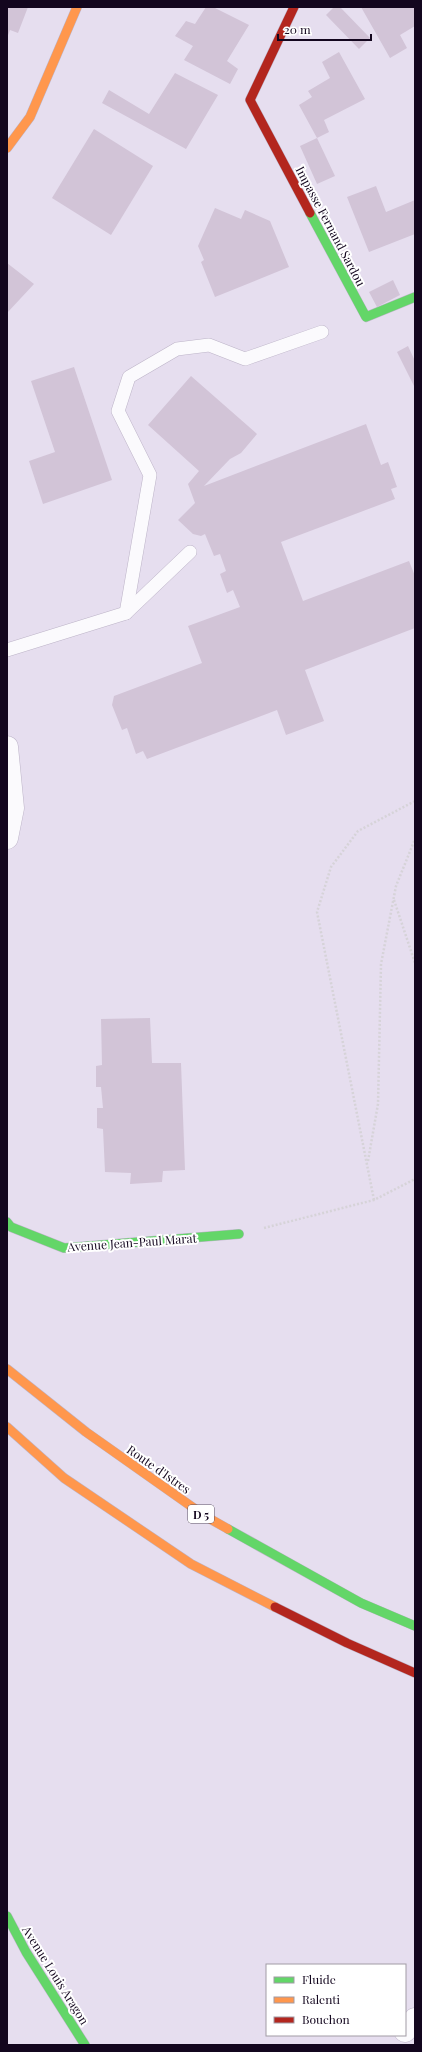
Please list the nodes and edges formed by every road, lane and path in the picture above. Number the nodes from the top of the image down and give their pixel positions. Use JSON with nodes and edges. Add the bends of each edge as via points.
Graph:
{"nodes":[{"id":1,"x":77,"y":7,"type":"edge"},
{"id":2,"x":294,"y":7,"type":"edge"},
{"id":3,"x":7,"y":148,"type":"edge"},
{"id":4,"x":415,"y":297,"type":"edge"},
{"id":5,"x":322,"y":332,"type":"dead end"},
{"id":6,"x":190,"y":552,"type":"dead end"},
{"id":7,"x":126,"y":613,"type":"junction"},
{"id":8,"x":7,"y":650,"type":"edge"},
{"id":9,"x":7,"y":747,"type":"edge"},
{"id":10,"x":415,"y":801,"type":"edge"},
{"id":11,"x":7,"y":838,"type":"edge"},
{"id":12,"x":415,"y":839,"type":"edge"},
{"id":13,"x":393,"y":900,"type":"junction"},
{"id":14,"x":415,"y":962,"type":"edge"},
{"id":15,"x":367,"y":1163,"type":"junction"},
{"id":16,"x":415,"y":1179,"type":"edge"},
{"id":17,"x":374,"y":1200,"type":"junction"},
{"id":18,"x":7,"y":1222,"type":"edge"},
{"id":19,"x":239,"y":1234,"type":"joint"},
{"id":20,"x":7,"y":1369,"type":"edge"},
{"id":21,"x":7,"y":1427,"type":"edge"},
{"id":22,"x":415,"y":1626,"type":"edge"},
{"id":23,"x":415,"y":1673,"type":"edge"},
{"id":24,"x":7,"y":1916,"type":"edge"},
{"id":25,"x":415,"y":2019,"type":"edge"},
{"id":26,"x":406,"y":2030,"type":"edge"},
{"id":27,"x":401,"y":2036,"type":"edge"},
{"id":28,"x":85,"y":2045,"type":"edge"},
{"id":29,"x":394,"y":2045,"type":"edge"}],
"edges":[{"from":1,"to":3,"type":"main road","via":[[30,117]]},
{"from":2,"to":4,"type":"main road","name":"Impasse Fernand Sardou","via":[[250,100],[366,317]]},
{"from":5,"to":7,"type":"lane","via":[[245,359],[209,345],[177,349],[129,377],[118,411],[150,475]]},
{"from":6,"to":7,"type":"lane"},
{"from":7,"to":8,"type":"lane"},
{"from":9,"to":11,"type":"street","via":[[13,808]]},
{"from":10,"to":15,"type":"path","via":[[358,831],[331,867],[317,912]]},
{"from":12,"to":13,"type":"path"},
{"from":13,"to":14,"type":"path"},
{"from":13,"to":15,"type":"path","via":[[381,964],[378,1104]]},
{"from":15,"to":17,"type":"path"},
{"from":16,"to":17,"type":"path"},
{"from":17,"to":19,"type":"path"},
{"from":18,"to":19,"type":"main road","name":"Avenue Jean-Paul Marat","via":[[11,1227],[64,1248]]},
{"from":20,"to":22,"type":"main road","name":"Route d'Istres","number":"D 5","via":[[86,1432],[205,1516],[361,1603]]},
{"from":21,"to":23,"type":"main road","via":[[64,1478],[191,1564],[347,1643]]},
{"from":24,"to":28,"type":"main road","name":"Avenue Louis Aragon","via":[[26,1952]]},
{"from":25,"to":26,"type":"street"},
{"from":27,"to":29,"type":"street"}]}
